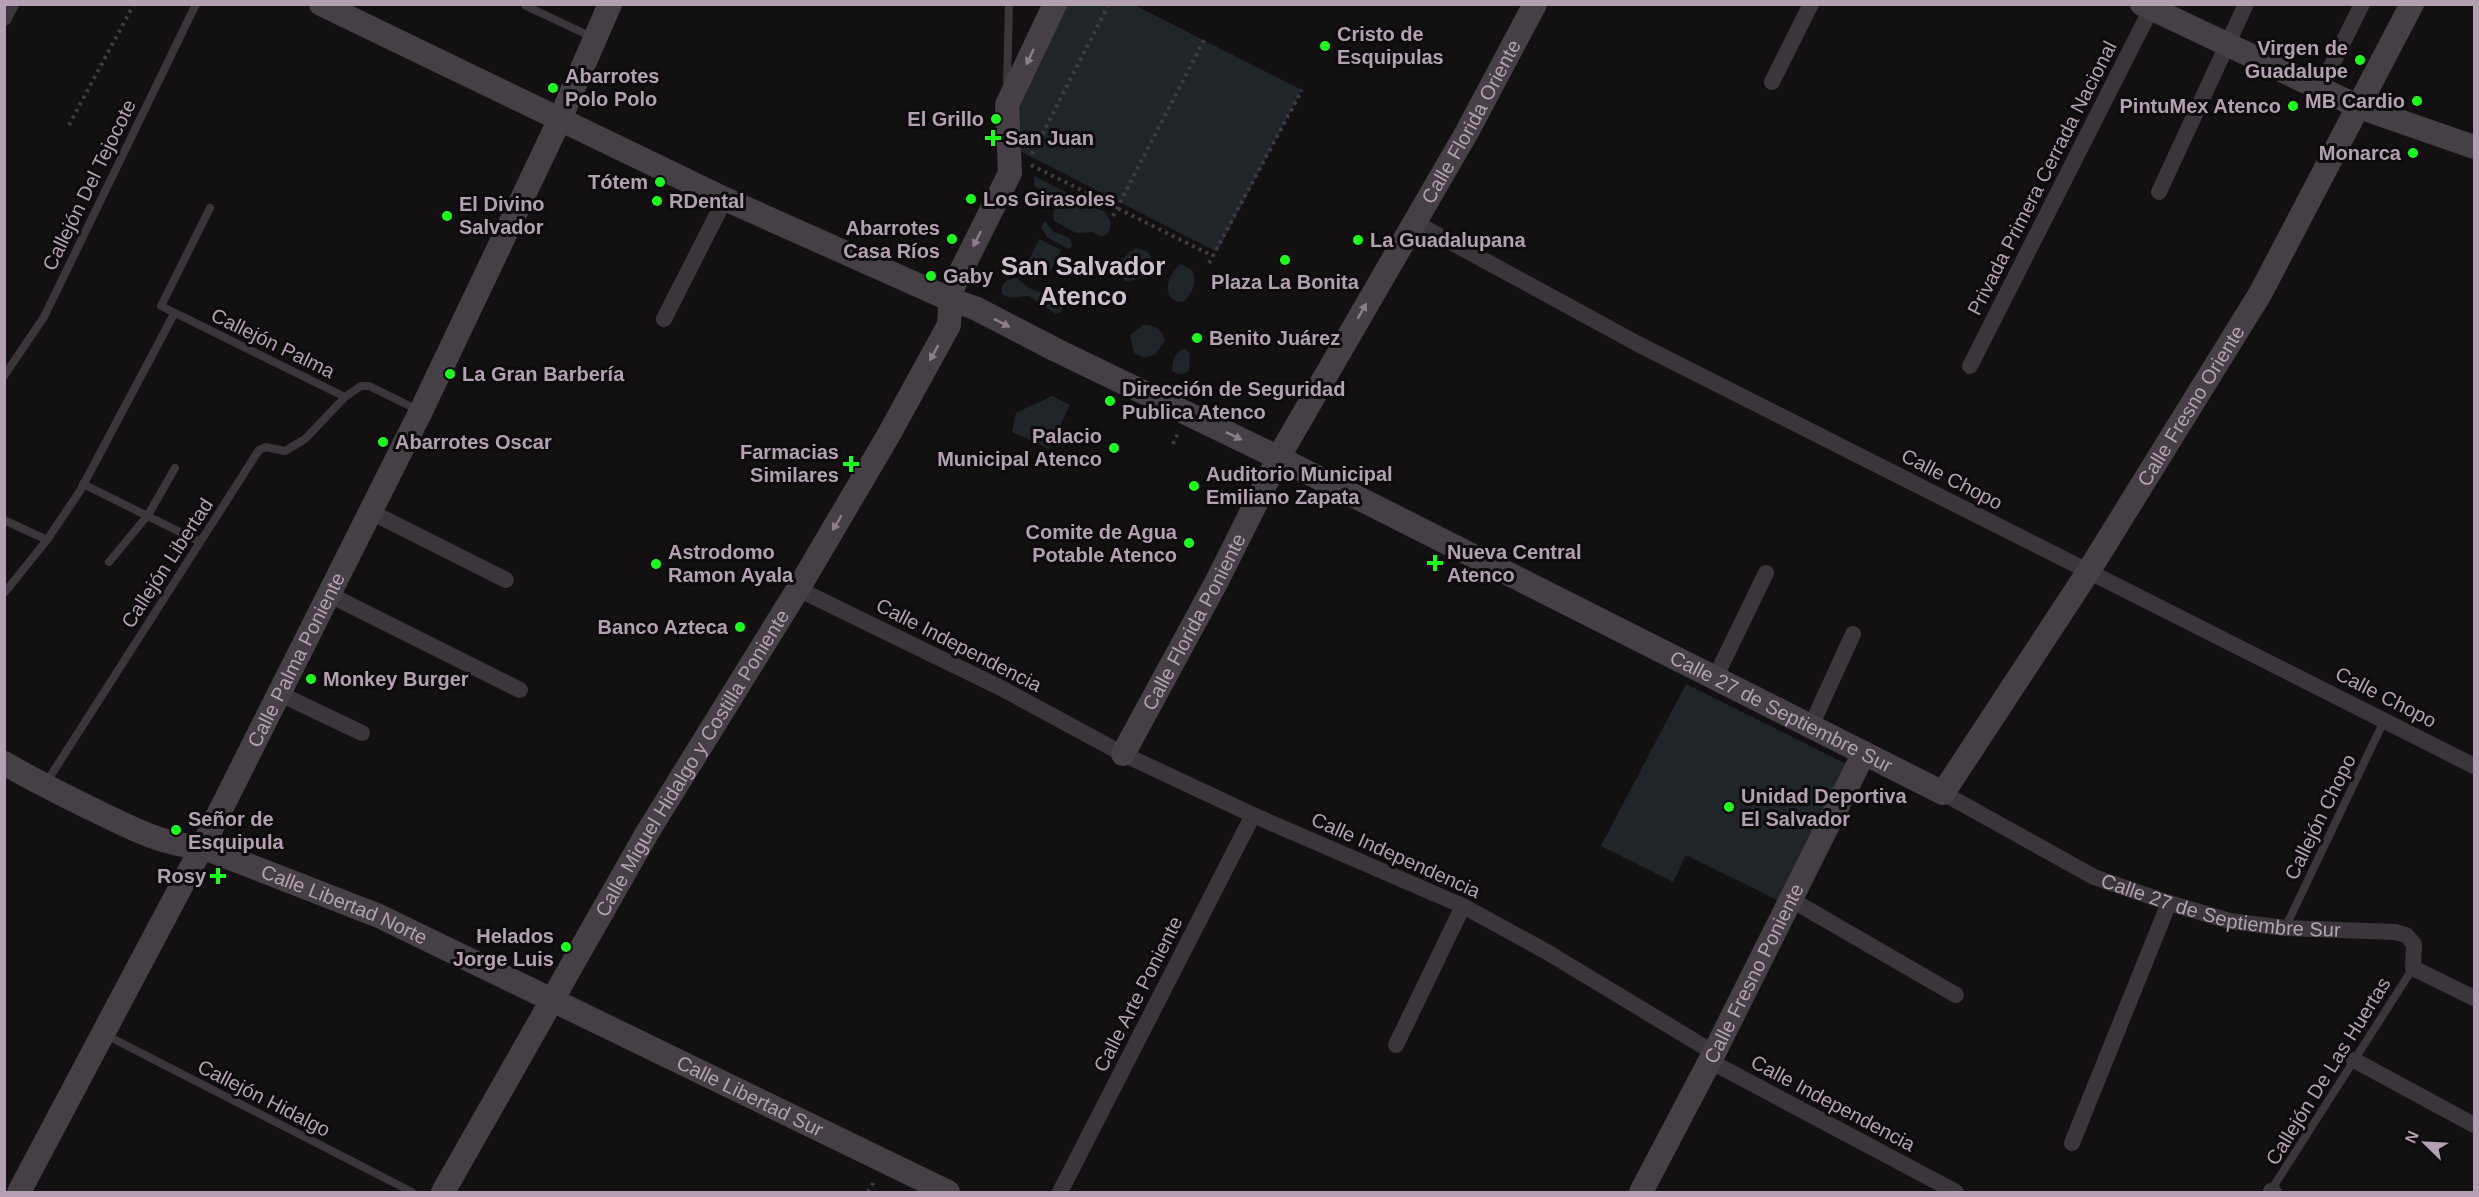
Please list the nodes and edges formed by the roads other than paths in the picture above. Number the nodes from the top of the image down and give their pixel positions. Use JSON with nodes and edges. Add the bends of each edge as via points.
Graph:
{"nodes":[{"id":1,"x":11,"y":4,"type":"edge"},
{"id":2,"x":196,"y":4,"type":"edge"},
{"id":3,"x":321,"y":4,"type":"edge"},
{"id":4,"x":610,"y":4,"type":"edge"},
{"id":5,"x":1009,"y":4,"type":"edge"},
{"id":6,"x":1055,"y":4,"type":"edge"},
{"id":7,"x":1535,"y":4,"type":"edge"},
{"id":8,"x":1811,"y":4,"type":"edge"},
{"id":9,"x":2246,"y":4,"type":"edge"},
{"id":10,"x":2362,"y":4,"type":"edge"},
{"id":11,"x":2412,"y":4,"type":"edge"},
{"id":12,"x":526,"y":6,"type":"dead end"},
{"id":13,"x":2146,"y":7,"type":"edge"},
{"id":14,"x":4,"y":18,"type":"edge"},
{"id":15,"x":595,"y":38,"type":"junction"},
{"id":16,"x":2228,"y":45,"type":"junction"},
{"id":17,"x":1772,"y":81,"type":"dead end"},
{"id":18,"x":2320,"y":89,"type":"junction"},
{"id":19,"x":1007,"y":105,"type":"junction"},
{"id":20,"x":2359,"y":107,"type":"junction"},
{"id":21,"x":560,"y":119,"type":"junction"},
{"id":22,"x":2475,"y":147,"type":"edge"},
{"id":23,"x":2159,"y":192,"type":"dead end"},
{"id":24,"x":725,"y":200,"type":"junction"},
{"id":25,"x":210,"y":208,"type":"dead end"},
{"id":26,"x":1414,"y":222,"type":"junction"},
{"id":27,"x":949,"y":299,"type":"junction"},
{"id":28,"x":174,"y":314,"type":"junction"},
{"id":29,"x":664,"y":319,"type":"dead end"},
{"id":30,"x":1970,"y":366,"type":"dead end"},
{"id":31,"x":4,"y":376,"type":"edge"},
{"id":32,"x":345,"y":397,"type":"junction"},
{"id":33,"x":421,"y":411,"type":"junction"},
{"id":34,"x":1279,"y":458,"type":"junction"},
{"id":35,"x":175,"y":468,"type":"dead end"},
{"id":36,"x":83,"y":484,"type":"junction"},
{"id":37,"x":371,"y":512,"type":"junction"},
{"id":38,"x":148,"y":515,"type":"junction"},
{"id":39,"x":4,"y":520,"type":"edge"},
{"id":40,"x":47,"y":540,"type":"junction"},
{"id":41,"x":200,"y":542,"type":"junction"},
{"id":42,"x":109,"y":562,"type":"dead end"},
{"id":43,"x":2088,"y":572,"type":"junction"},
{"id":44,"x":1766,"y":573,"type":"dead end"},
{"id":45,"x":506,"y":580,"type":"dead end"},
{"id":46,"x":798,"y":589,"type":"junction"},
{"id":47,"x":4,"y":592,"type":"edge"},
{"id":48,"x":328,"y":594,"type":"junction"},
{"id":49,"x":1853,"y":633,"type":"dead end"},
{"id":50,"x":1715,"y":678,"type":"junction"},
{"id":51,"x":520,"y":690,"type":"dead end"},
{"id":52,"x":278,"y":693,"type":"junction"},
{"id":53,"x":2384,"y":721,"type":"junction"},
{"id":54,"x":1811,"y":726,"type":"junction"},
{"id":55,"x":362,"y":733,"type":"dead end"},
{"id":56,"x":1864,"y":753,"type":"junction"},
{"id":57,"x":1123,"y":754,"type":"junction"},
{"id":58,"x":4,"y":763,"type":"edge"},
{"id":59,"x":2475,"y":766,"type":"edge"},
{"id":60,"x":44,"y":786,"type":"junction"},
{"id":61,"x":1942,"y":793,"type":"junction"},
{"id":62,"x":1253,"y":815,"type":"junction"},
{"id":63,"x":202,"y":847,"type":"junction"},
{"id":64,"x":1790,"y":899,"type":"junction"},
{"id":65,"x":2169,"y":903,"type":"junction"},
{"id":66,"x":1463,"y":906,"type":"junction"},
{"id":67,"x":2285,"y":928,"type":"junction"},
{"id":68,"x":2413,"y":968,"type":"junction"},
{"id":69,"x":1956,"y":995,"type":"dead end"},
{"id":70,"x":2475,"y":998,"type":"edge"},
{"id":71,"x":550,"y":1000,"type":"junction"},
{"id":72,"x":101,"y":1033,"type":"junction"},
{"id":73,"x":1396,"y":1045,"type":"dead end"},
{"id":74,"x":1713,"y":1055,"type":"junction"},
{"id":75,"x":2354,"y":1060,"type":"junction"},
{"id":76,"x":2475,"y":1125,"type":"edge"},
{"id":77,"x":2072,"y":1143,"type":"dead end"},
{"id":78,"x":18,"y":1192,"type":"edge"},
{"id":79,"x":412,"y":1192,"type":"edge"},
{"id":80,"x":443,"y":1192,"type":"edge"},
{"id":81,"x":948,"y":1192,"type":"edge"},
{"id":82,"x":1060,"y":1192,"type":"edge"},
{"id":83,"x":1641,"y":1192,"type":"edge"},
{"id":84,"x":1956,"y":1192,"type":"edge"},
{"id":85,"x":2272,"y":1192,"type":"edge"}],
"edges":[{"from":1,"to":14,"type":"street"},
{"from":2,"to":31,"type":"lane","name":"Callejón Del Tejocote","via":[[44,317]]},
{"from":3,"to":21,"type":"street","name":"Calle 27 de Septiembre Sur"},
{"from":4,"to":15,"type":"street","name":"Calle Palma Poniente"},
{"from":5,"to":19,"type":"lane"},
{"from":6,"to":19,"type":"street","one_way":true},
{"from":7,"to":26,"type":"street","name":"Calle Florida Oriente"},
{"from":8,"to":17,"type":"street"},
{"from":9,"to":16,"type":"street"},
{"from":10,"to":18,"type":"street"},
{"from":11,"to":20,"type":"street","name":"Calle Fresno Oriente"},
{"from":12,"to":15,"type":"lane"},
{"from":13,"to":16,"type":"street"},
{"from":13,"to":30,"type":"street","name":"Privada Primera Cerrada Nacional"},
{"from":15,"to":21,"type":"street","name":"Calle Palma Poniente"},
{"from":16,"to":18,"type":"street"},
{"from":16,"to":23,"type":"street"},
{"from":18,"to":20,"type":"street"},
{"from":19,"to":27,"type":"street","one_way":true,"via":[[1010,173]]},
{"from":20,"to":22,"type":"street"},
{"from":20,"to":43,"type":"street","name":"Calle Fresno Oriente","via":[[2260,294]]},
{"from":21,"to":24,"type":"street","name":"Calle 27 de Septiembre Sur"},
{"from":21,"to":33,"type":"street","name":"Calle Palma Poniente"},
{"from":24,"to":27,"type":"street","name":"Calle 27 de Septiembre Sur"},
{"from":24,"to":29,"type":"street"},
{"from":25,"to":28,"type":"lane","via":[[161,306]]},
{"from":34,"to":26,"type":"street","name":"Calle Florida Oriente","one_way":true},
{"from":26,"to":43,"type":"street","name":"Calle Chopo","via":[[1638,344]]},
{"from":27,"to":34,"type":"street","name":"Calle 27 de Septiembre Sur","one_way":true,"via":[[975,308]]},
{"from":27,"to":46,"type":"street","name":"Calle Miguel Hidalgo y Costilla Poniente","one_way":true,"via":[[949,325]]},
{"from":28,"to":32,"type":"lane","name":"Callejón Palma"},
{"from":28,"to":36,"type":"lane"},
{"from":32,"to":33,"type":"lane","name":"Callejón Palma","via":[[361,386],[369,386]]},
{"from":32,"to":41,"type":"lane","name":"Callejón Libertad","via":[[306,439],[285,451],[266,447],[259,450]]},
{"from":33,"to":37,"type":"street","name":"Calle Palma Poniente"},
{"from":34,"to":50,"type":"street","name":"Calle 27 de Septiembre Sur"},
{"from":34,"to":57,"type":"street","name":"Calle Florida Poniente"},
{"from":35,"to":38,"type":"lane"},
{"from":36,"to":38,"type":"lane"},
{"from":36,"to":40,"type":"lane"},
{"from":37,"to":45,"type":"street"},
{"from":37,"to":48,"type":"street","name":"Calle Palma Poniente"},
{"from":38,"to":41,"type":"lane"},
{"from":38,"to":42,"type":"lane"},
{"from":39,"to":40,"type":"lane"},
{"from":40,"to":47,"type":"lane"},
{"from":41,"to":60,"type":"lane","name":"Callejón Libertad"},
{"from":43,"to":53,"type":"street","name":"Calle Chopo"},
{"from":43,"to":61,"type":"street","name":"Calle Fresno Oriente"},
{"from":44,"to":50,"type":"street"},
{"from":46,"to":57,"type":"street","name":"Calle Independencia","via":[[1003,689]]},
{"from":46,"to":71,"type":"street","name":"Calle Miguel Hidalgo y Costilla Poniente","via":[[647,833]]},
{"from":48,"to":51,"type":"street"},
{"from":48,"to":52,"type":"street","name":"Calle Palma Poniente"},
{"from":49,"to":54,"type":"street"},
{"from":50,"to":54,"type":"street","name":"Calle 27 de Septiembre Sur"},
{"from":52,"to":55,"type":"street"},
{"from":52,"to":63,"type":"street","name":"Calle Palma Poniente"},
{"from":53,"to":59,"type":"street","name":"Calle Chopo"},
{"from":53,"to":67,"type":"lane","name":"Callejón Chopo"},
{"from":54,"to":56,"type":"street","name":"Calle 27 de Septiembre Sur"},
{"from":56,"to":61,"type":"street","name":"Calle 27 de Septiembre Sur"},
{"from":56,"to":64,"type":"street","name":"Calle Fresno Poniente"},
{"from":57,"to":62,"type":"street","name":"Calle Independencia"},
{"from":58,"to":60,"type":"street","name":"Calle Libertad Norte"},
{"from":60,"to":63,"type":"street","name":"Calle Libertad Norte","via":[[144,834],[185,847]]},
{"from":61,"to":65,"type":"street","name":"Calle 27 de Septiembre Sur","via":[[2094,877]]},
{"from":62,"to":66,"type":"street","name":"Calle Independencia"},
{"from":62,"to":82,"type":"street","name":"Calle Arte Poniente"},
{"from":63,"to":71,"type":"street","name":"Calle Libertad Norte","via":[[379,916]]},
{"from":63,"to":72,"type":"street","name":"Calle Palma Poniente"},
{"from":64,"to":69,"type":"street"},
{"from":64,"to":74,"type":"street","name":"Calle Fresno Poniente"},
{"from":65,"to":67,"type":"street","name":"Calle 27 de Septiembre Sur","via":[[2230,921]]},
{"from":65,"to":77,"type":"street"},
{"from":66,"to":73,"type":"street"},
{"from":66,"to":74,"type":"street","name":"Calle Independencia","via":[[1547,952]]},
{"from":67,"to":68,"type":"street","name":"Calle 27 de Septiembre Sur","via":[[2406,935],[2414,944]]},
{"from":68,"to":70,"type":"street"},
{"from":68,"to":75,"type":"lane","name":"Callejón De Las Huertas"},
{"from":71,"to":80,"type":"street","name":"Calle Miguel Hidalgo y Costilla Poniente"},
{"from":71,"to":81,"type":"street","name":"Calle Libertad Sur"},
{"from":72,"to":78,"type":"street","name":"Calle Palma Poniente"},
{"from":72,"to":79,"type":"lane","name":"Callejón Hidalgo"},
{"from":74,"to":83,"type":"street","name":"Calle Fresno Poniente"},
{"from":74,"to":84,"type":"street","name":"Calle Independencia","via":[[1719,1066]]},
{"from":75,"to":76,"type":"street"},
{"from":75,"to":85,"type":"lane","name":"Callejón De Las Huertas"}]}
